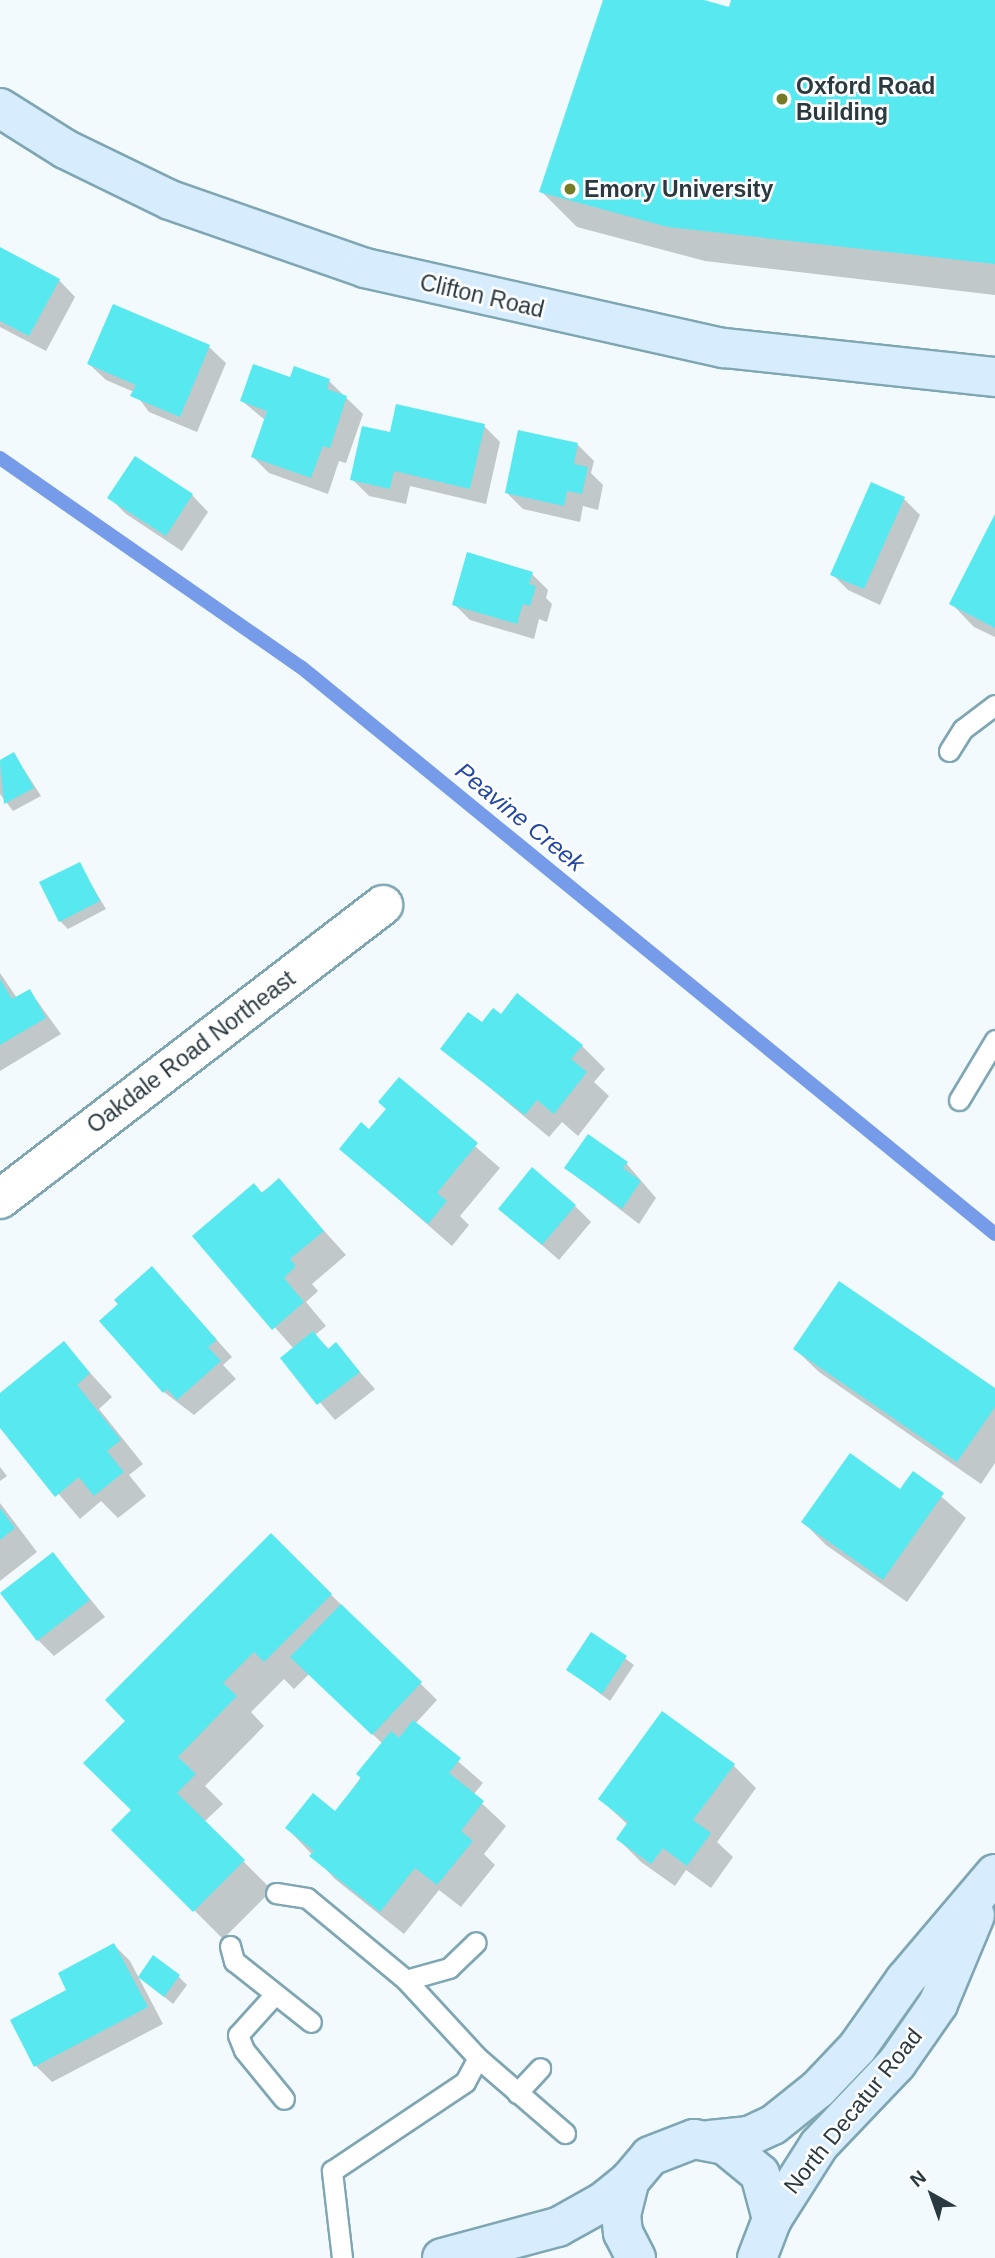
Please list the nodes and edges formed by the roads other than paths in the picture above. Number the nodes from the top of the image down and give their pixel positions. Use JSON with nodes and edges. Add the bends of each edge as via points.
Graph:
{"nodes":[{"id":1,"x":1,"y":111,"type":"edge"},
{"id":2,"x":995,"y":377,"type":"edge"},
{"id":3,"x":995,"y":705,"type":"edge"},
{"id":4,"x":949,"y":751,"type":"dead end"},
{"id":5,"x":383,"y":905,"type":"dead end"},
{"id":6,"x":995,"y":1040,"type":"edge"},
{"id":7,"x":959,"y":1100,"type":"dead end"},
{"id":8,"x":4,"y":1191,"type":"edge"},
{"id":9,"x":990,"y":1881,"type":"edge"},
{"id":10,"x":276,"y":1893,"type":"dead end"},
{"id":11,"x":476,"y":1941,"type":"dead end"},
{"id":12,"x":230,"y":1946,"type":"dead end"},
{"id":13,"x":406,"y":1980,"type":"junction"},
{"id":14,"x":275,"y":1994,"type":"junction"},
{"id":15,"x":311,"y":2022,"type":"dead end"},
{"id":16,"x":478,"y":2058,"type":"junction"},
{"id":17,"x":540,"y":2068,"type":"dead end"},
{"id":18,"x":517,"y":2093,"type":"junction"},
{"id":19,"x":284,"y":2099,"type":"dead end"},
{"id":20,"x":565,"y":2133,"type":"dead end"},
{"id":21,"x":710,"y":2140,"type":"junction"},
{"id":22,"x":630,"y":2180,"type":"junction"},
{"id":23,"x":765,"y":2243,"type":"edge"},
{"id":24,"x":342,"y":2258,"type":"edge"},
{"id":25,"x":442,"y":2258,"type":"edge"},
{"id":26,"x":636,"y":2258,"type":"edge"}],
"edges":[{"from":1,"to":2,"type":"main road","name":"Clifton Road","via":[[65,149],[170,200],[379,271],[724,348]]},
{"from":3,"to":4,"type":"lane","via":[[963,729]]},
{"from":5,"to":8,"type":"street","name":"Oakdale Road Northeast"},
{"from":6,"to":7,"type":"lane"},
{"from":9,"to":21,"type":"main road","name":"North Decatur Road","via":[[905,1980],[857,2048],[792,2113],[749,2136]]},
{"from":9,"to":23,"type":"main road","name":"North Decatur Road","via":[[938,2004],[897,2063],[806,2162]]},
{"from":10,"to":13,"type":"lane","via":[[307,1898]]},
{"from":11,"to":13,"type":"lane","via":[[449,1968]]},
{"from":12,"to":14,"type":"lane","via":[[234,1961]]},
{"from":13,"to":16,"type":"lane"},
{"from":14,"to":15,"type":"lane"},
{"from":14,"to":19,"type":"lane","via":[[238,2035],[244,2050]]},
{"from":16,"to":18,"type":"lane"},
{"from":16,"to":24,"type":"lane","via":[[466,2082],[332,2171]]},
{"from":17,"to":18,"type":"lane"},
{"from":18,"to":20,"type":"lane"},
{"from":21,"to":22,"type":"main road","name":"North Decatur Road","via":[[663,2147]]},
{"from":21,"to":23,"type":"main road","name":"North Decatur Road","via":[[751,2161],[767,2188]]},
{"from":22,"to":25,"type":"main road","name":"North Decatur Road","via":[[583,2216],[558,2227]]},
{"from":22,"to":26,"type":"main road","name":"North Decatur Road","via":[[621,2215],[623,2233]]}]}
